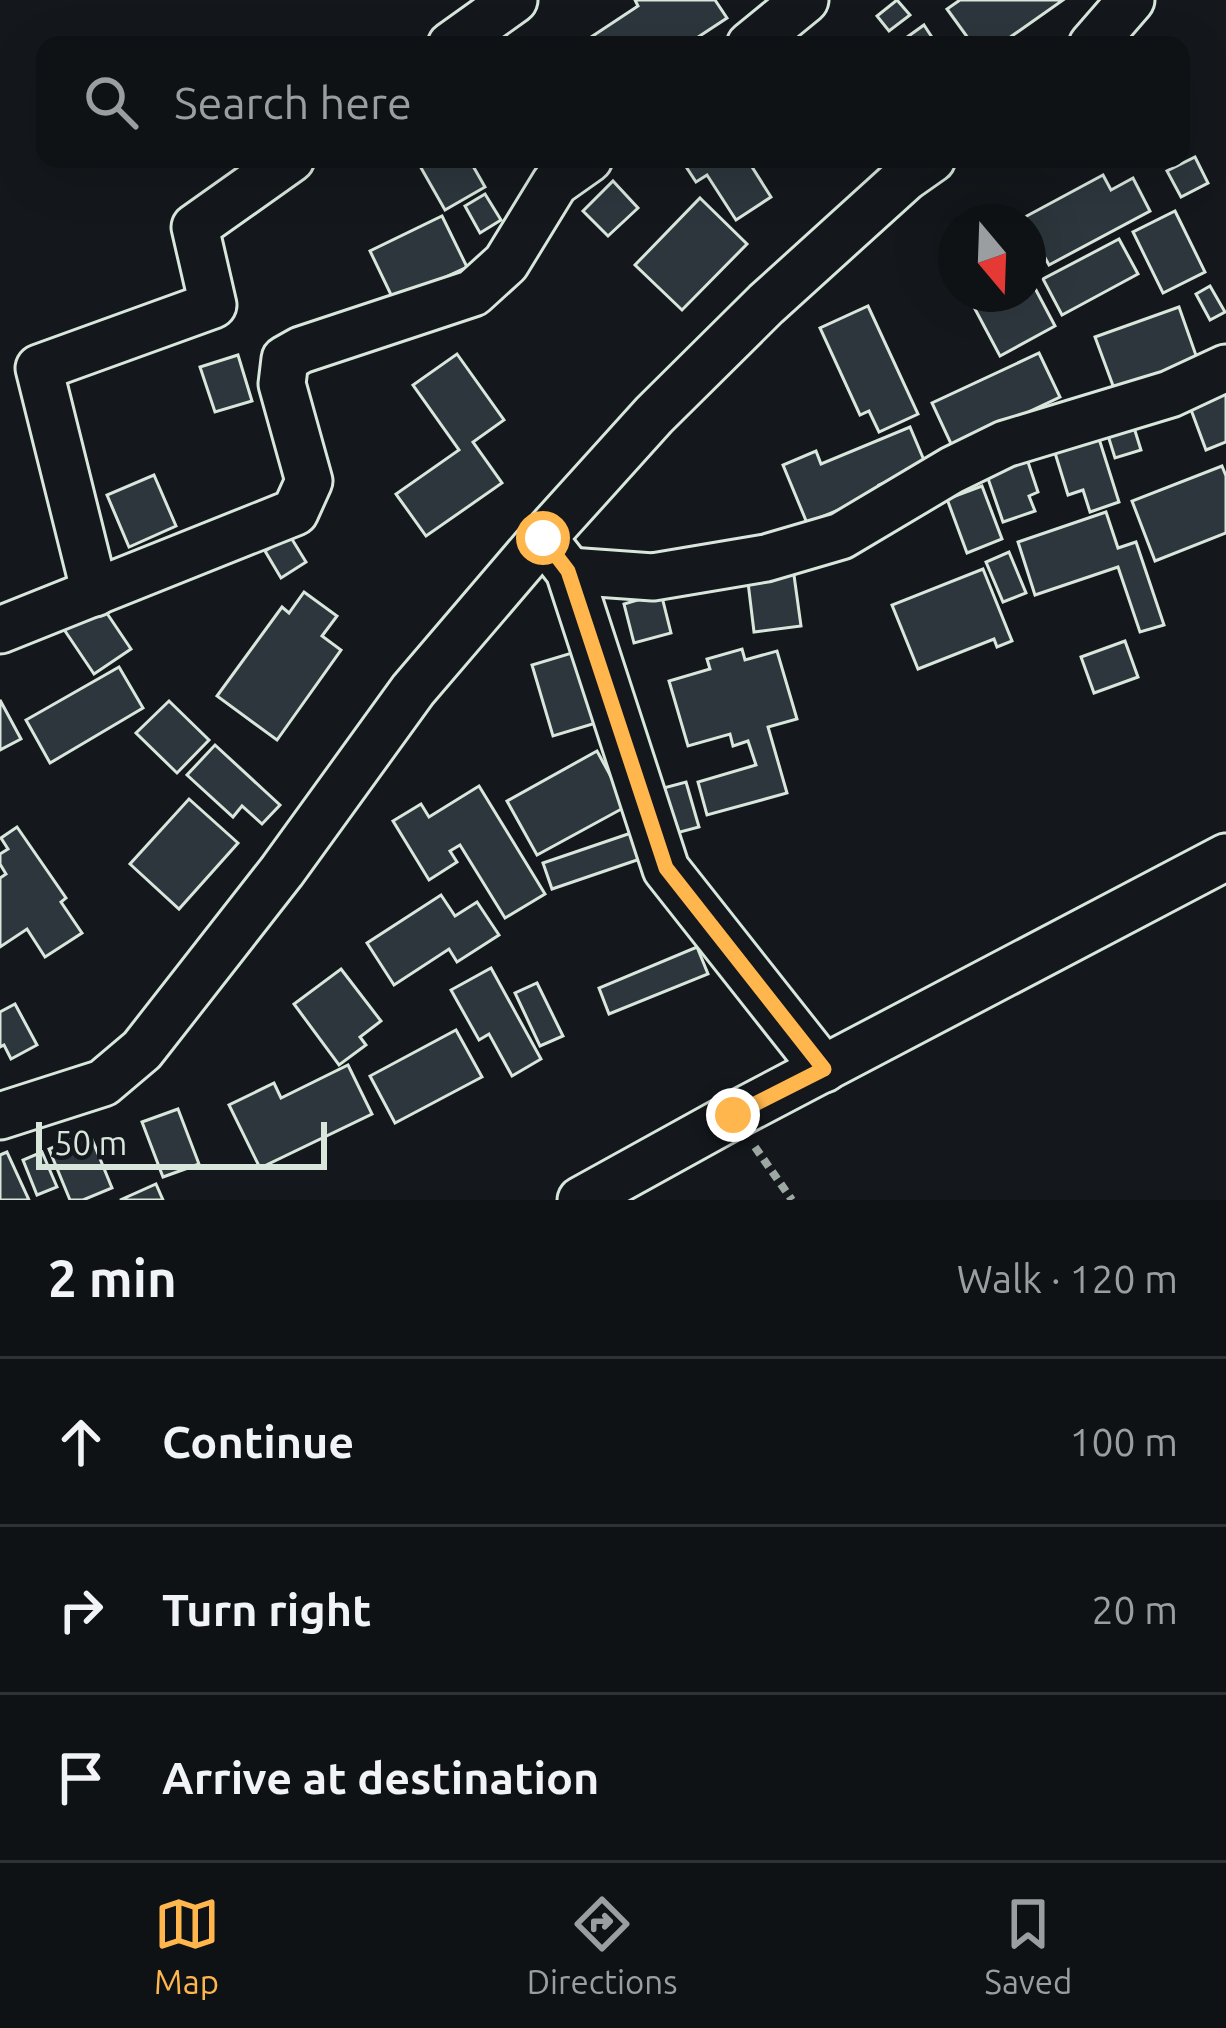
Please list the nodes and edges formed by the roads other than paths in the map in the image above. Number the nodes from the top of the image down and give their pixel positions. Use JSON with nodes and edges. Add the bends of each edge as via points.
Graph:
{"nodes":[{"id":1,"x":514,"y":0,"type":"edge"},
{"id":2,"x":806,"y":0,"type":"edge"},
{"id":3,"x":1131,"y":0,"type":"edge"},
{"id":4,"x":464,"y":36,"type":"edge"},
{"id":5,"x":761,"y":36,"type":"edge"},
{"id":6,"x":1100,"y":36,"type":"edge"},
{"id":7,"x":278,"y":168,"type":"edge"},
{"id":8,"x":576,"y":168,"type":"edge"},
{"id":9,"x":919,"y":168,"type":"edge"},
{"id":10,"x":1226,"y":368,"type":"edge"},
{"id":11,"x":556,"y":555,"type":"junction"},
{"id":12,"x":95,"y":593,"type":"junction"},
{"id":13,"x":0,"y":630,"type":"edge"},
{"id":14,"x":1226,"y":857,"type":"edge"},
{"id":15,"x":824,"y":1069,"type":"junction"},
{"id":16,"x":0,"y":1116,"type":"edge"},
{"id":17,"x":581,"y":1200,"type":"edge"}],
"edges":[{"from":1,"to":4,"type":"street"},
{"from":2,"to":5,"type":"street"},
{"from":3,"to":6,"type":"street"},
{"from":7,"to":12,"type":"street","via":[[195,227],[213,305],[39,368]]},
{"from":8,"to":12,"type":"street","via":[[555,183],[506,262],[473,293],[285,359],[282,383],[309,481],[295,512]]},
{"from":9,"to":11,"type":"street","via":[[654,415]]},
{"from":10,"to":11,"type":"street","via":[[1170,394],[1005,444],[842,536],[766,558],[653,577]]},
{"from":11,"to":15,"type":"street","via":[[666,868]]},
{"from":11,"to":16,"type":"street","via":[[413,691],[142,1051],[103,1083]]},
{"from":12,"to":13,"type":"street"},
{"from":14,"to":15,"type":"street"},
{"from":15,"to":17,"type":"street"}]}
